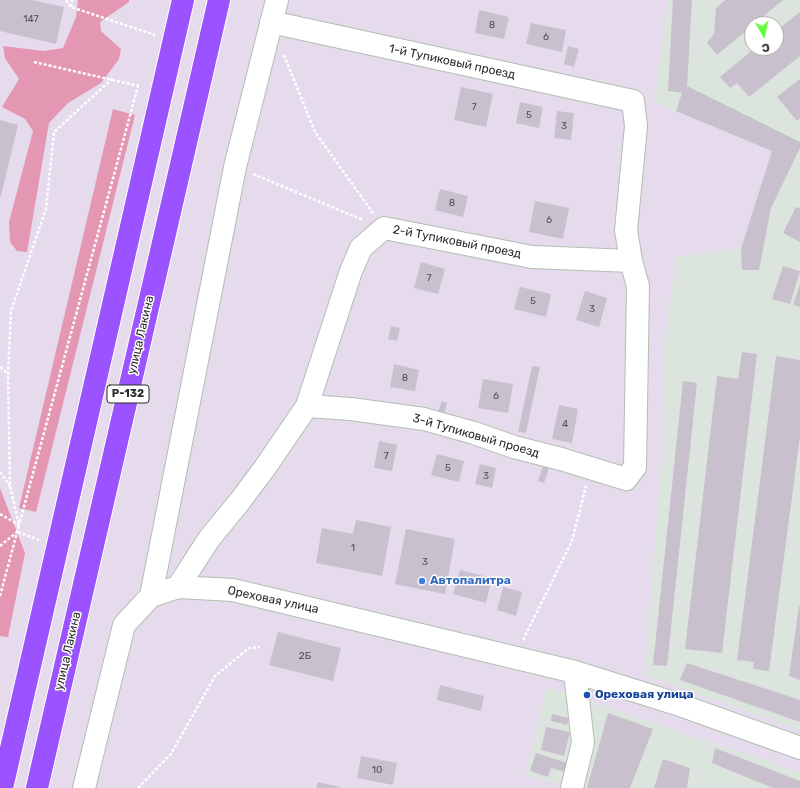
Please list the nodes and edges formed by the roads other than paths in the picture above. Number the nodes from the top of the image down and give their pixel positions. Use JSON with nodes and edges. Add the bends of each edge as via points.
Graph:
{"nodes":[{"id":1,"x":183,"y":0,"type":"edge"},
{"id":2,"x":219,"y":0,"type":"edge"},
{"id":3,"x":277,"y":0,"type":"edge"},
{"id":4,"x":271,"y":22,"type":"junction"},
{"id":5,"x":631,"y":261,"type":"junction"},
{"id":6,"x":306,"y":406,"type":"junction"},
{"id":7,"x":178,"y":587,"type":"junction"},
{"id":8,"x":151,"y":596,"type":"junction"},
{"id":9,"x":575,"y":672,"type":"junction"},
{"id":10,"x":800,"y":748,"type":"edge"},
{"id":11,"x":2,"y":788,"type":"edge"},
{"id":12,"x":37,"y":788,"type":"edge"},
{"id":13,"x":84,"y":788,"type":"edge"},
{"id":14,"x":572,"y":788,"type":"edge"}],
"edges":[{"from":1,"to":11,"type":"highway","number":"Р-132"},
{"from":2,"to":12,"type":"highway","name":"улица Лакина","number":"Р-132"},
{"from":3,"to":4,"type":"street"},
{"from":4,"to":5,"type":"street","name":"1-й Тупиковый проезд","via":[[633,101],[636,126],[626,230]]},
{"from":4,"to":8,"type":"street","via":[[235,167]]},
{"from":5,"to":6,"type":"street","name":"2-й Тупиковый проезд","via":[[532,257],[384,228],[361,248]]},
{"from":5,"to":6,"type":"street","name":"3-й Тупиковый проезд","via":[[638,286],[635,467],[626,479],[424,419],[351,408]]},
{"from":6,"to":7,"type":"street","via":[[264,469],[209,539]]},
{"from":7,"to":8,"type":"street","name":"Ореховая улица"},
{"from":7,"to":9,"type":"street","name":"Ореховая улица","via":[[233,590]]},
{"from":8,"to":13,"type":"street","name":"Ореховая улица","via":[[124,625]]},
{"from":9,"to":10,"type":"street","name":"Ореховая улица","via":[[677,704]]},
{"from":9,"to":14,"type":"street","via":[[583,743]]}]}
